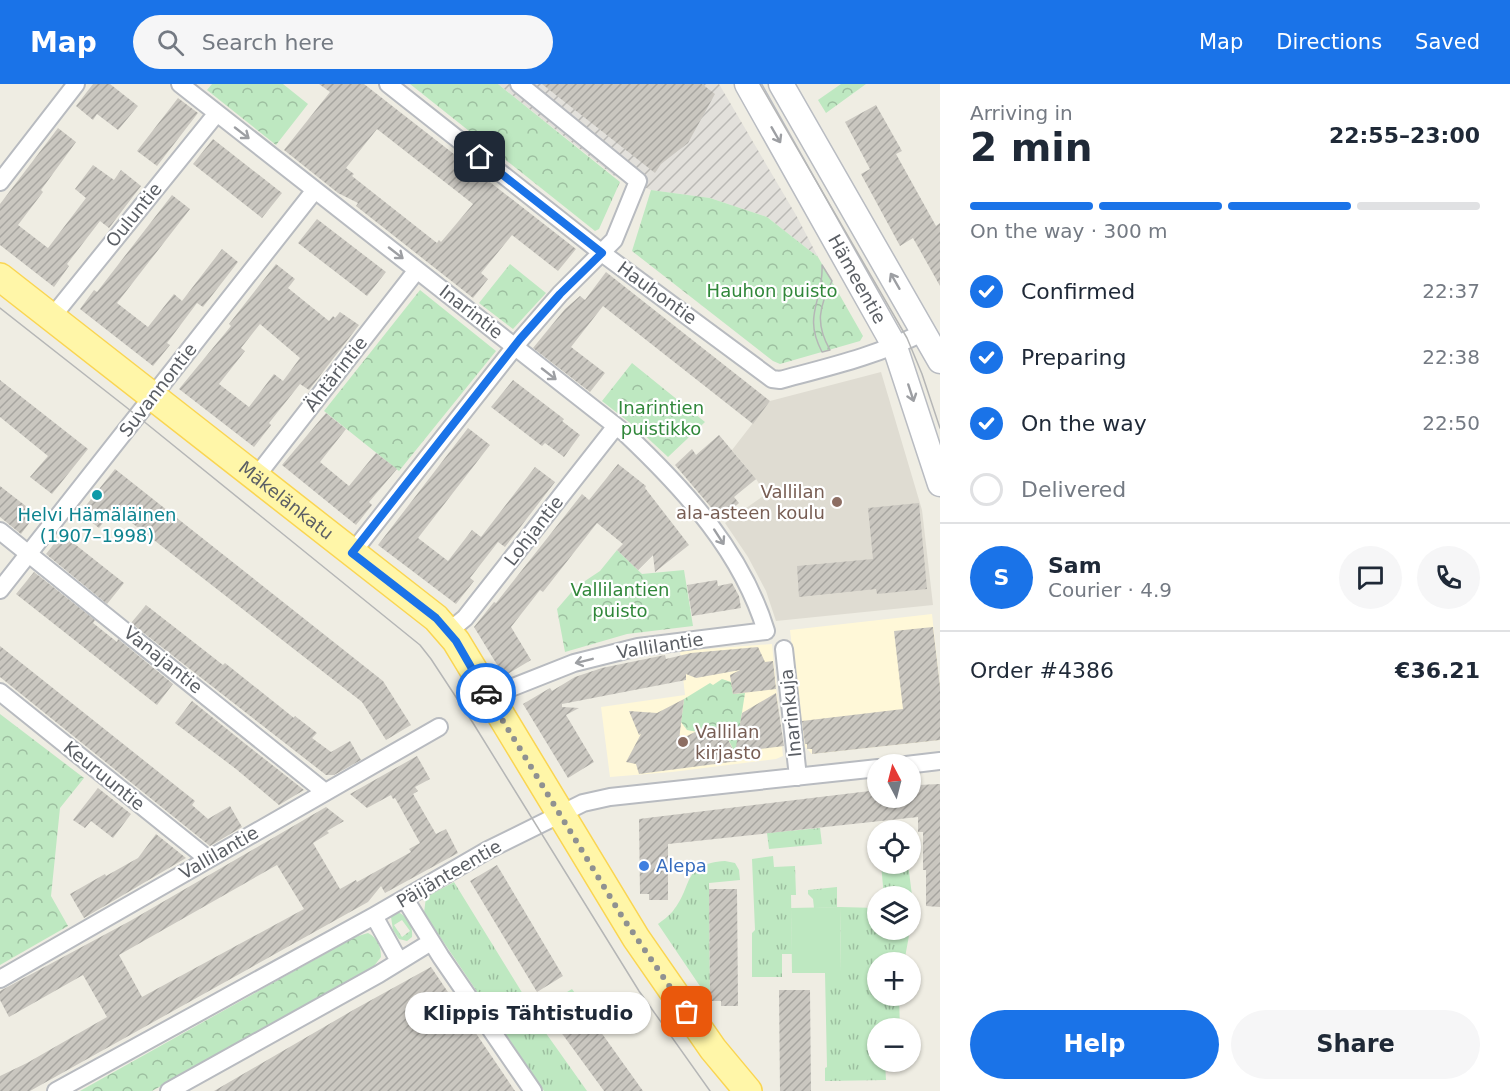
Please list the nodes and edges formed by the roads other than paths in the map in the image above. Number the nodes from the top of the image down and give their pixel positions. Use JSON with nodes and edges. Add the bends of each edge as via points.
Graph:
{"nodes":[{"id":1,"x":76,"y":84,"type":"edge"},
{"id":2,"x":180,"y":84,"type":"edge"},
{"id":3,"x":387,"y":84,"type":"edge"},
{"id":4,"x":519,"y":84,"type":"edge"},
{"id":5,"x":747,"y":84,"type":"edge"},
{"id":6,"x":781,"y":84,"type":"edge"},
{"id":7,"x":217,"y":113,"type":"junction"},
{"id":8,"x":0,"y":182,"type":"edge"},
{"id":9,"x":315,"y":190,"type":"junction"},
{"id":10,"x":602,"y":253,"type":"junction"},
{"id":11,"x":417,"y":270,"type":"junction"},
{"id":12,"x":0,"y":277,"type":"edge"},
{"id":13,"x":52,"y":317,"type":"junction"},
{"id":14,"x":924,"y":332,"type":"junction"},
{"id":15,"x":515,"y":347,"type":"junction"},
{"id":16,"x":895,"y":347,"type":"junction"},
{"id":17,"x":940,"y":361,"type":"edge"},
{"id":18,"x":152,"y":397,"type":"junction"},
{"id":19,"x":616,"y":426,"type":"junction"},
{"id":20,"x":255,"y":478,"type":"junction"},
{"id":21,"x":940,"y":484,"type":"edge"},
{"id":22,"x":0,"y":531,"type":"edge"},
{"id":23,"x":28,"y":552,"type":"junction"},
{"id":24,"x":352,"y":553,"type":"junction"},
{"id":25,"x":0,"y":590,"type":"edge"},
{"id":26,"x":766,"y":631,"type":"joint"},
{"id":27,"x":448,"y":632,"type":"junction"},
{"id":28,"x":784,"y":649,"type":"dead end"},
{"id":29,"x":0,"y":692,"type":"edge"},
{"id":30,"x":488,"y":697,"type":"junction"},
{"id":31,"x":440,"y":727,"type":"dead end"},
{"id":32,"x":940,"y":761,"type":"edge"},
{"id":33,"x":921,"y":763,"type":"edge"},
{"id":34,"x":867,"y":769,"type":"edge"},
{"id":35,"x":798,"y":777,"type":"junction"},
{"id":36,"x":325,"y":792,"type":"junction"},
{"id":37,"x":560,"y":814,"type":"junction"},
{"id":38,"x":207,"y":859,"type":"junction"},
{"id":39,"x":405,"y":899,"type":"junction"},
{"id":40,"x":374,"y":916,"type":"junction"},
{"id":41,"x":431,"y":942,"type":"junction"},
{"id":42,"x":399,"y":961,"type":"junction"},
{"id":43,"x":0,"y":979,"type":"edge"},
{"id":44,"x":744,"y":1090,"type":"edge"},
{"id":45,"x":56,"y":1091,"type":"edge"},
{"id":46,"x":169,"y":1091,"type":"edge"},
{"id":47,"x":533,"y":1091,"type":"edge"}],
"edges":[{"from":1,"to":8,"type":"street"},
{"from":2,"to":7,"type":"street","name":"Inarintie"},
{"from":3,"to":10,"type":"street","name":"Hauhontie"},
{"from":4,"to":10,"type":"street","via":[[638,181],[614,240]]},
{"from":5,"to":16,"type":"main road","name":"Hämeentie","one_way":true},
{"from":14,"to":6,"type":"main road","name":"Hämeentie","one_way":true},
{"from":7,"to":9,"type":"street","name":"Inarintie","one_way":true},
{"from":7,"to":13,"type":"street","name":"Ouluntie"},
{"from":9,"to":11,"type":"street","name":"Inarintie","one_way":true},
{"from":9,"to":18,"type":"street","name":"Suvannontie"},
{"from":10,"to":15,"type":"street"},
{"from":10,"to":16,"type":"street","name":"Hauhontie","via":[[772,379]]},
{"from":11,"to":15,"type":"street","name":"Inarintie"},
{"from":11,"to":20,"type":"street","name":"Ähtärintie"},
{"from":12,"to":13,"type":"main road","name":"Mäkelänkatu"},
{"from":13,"to":18,"type":"main road","name":"Mäkelänkatu"},
{"from":14,"to":16,"type":"street","name":"Hauhontie"},
{"from":14,"to":17,"type":"main road","name":"Hämeentie"},
{"from":15,"to":19,"type":"street","name":"Inarintie","one_way":true},
{"from":15,"to":24,"type":"street"},
{"from":16,"to":21,"type":"main road","name":"Hämeentie","one_way":true},
{"from":18,"to":20,"type":"main road","name":"Mäkelänkatu"},
{"from":18,"to":23,"type":"street","name":"Suvannontie"},
{"from":19,"to":26,"type":"street","name":"Inarintie","one_way":true,"via":[[664,470],[721,538],[752,595]]},
{"from":19,"to":27,"type":"street","name":"Lohjantie","via":[[465,618]]},
{"from":20,"to":24,"type":"main road","name":"Mäkelänkatu"},
{"from":22,"to":23,"type":"street","name":"Vanajantie"},
{"from":23,"to":25,"type":"street","name":"Suvannontie"},
{"from":23,"to":36,"type":"street","name":"Vanajantie"},
{"from":24,"to":27,"type":"main road","name":"Mäkelänkatu","via":[[436,618]]},
{"from":26,"to":30,"type":"street","name":"Vallilantie","one_way":true,"via":[[638,647],[574,663]]},
{"from":27,"to":30,"type":"main road","name":"Mäkelänkatu"},
{"from":28,"to":35,"type":"street","name":"Inarinkuja"},
{"from":29,"to":38,"type":"street","name":"Keuruuntie"},
{"from":30,"to":37,"type":"main road","name":"Mäkelänkatu"},
{"from":31,"to":36,"type":"street","name":"Vallilantie"},
{"from":32,"to":33,"type":"street"},
{"from":34,"to":35,"type":"street","name":"Päijänteentie"},
{"from":35,"to":37,"type":"street","name":"Päijänteentie","via":[[610,797]]},
{"from":36,"to":38,"type":"street","name":"Vallilantie"},
{"from":37,"to":39,"type":"street","name":"Päijänteentie","via":[[488,850]]},
{"from":37,"to":44,"type":"main road","name":"Mäkelänkatu","via":[[636,938]]},
{"from":38,"to":43,"type":"street","name":"Vallilantie"},
{"from":39,"to":40,"type":"street","name":"Päijänteentie"},
{"from":39,"to":41,"type":"street"},
{"from":40,"to":42,"type":"street"},
{"from":40,"to":45,"type":"street","name":"Päijänteentie"},
{"from":41,"to":42,"type":"street"},
{"from":41,"to":47,"type":"street"},
{"from":42,"to":46,"type":"street"}]}
